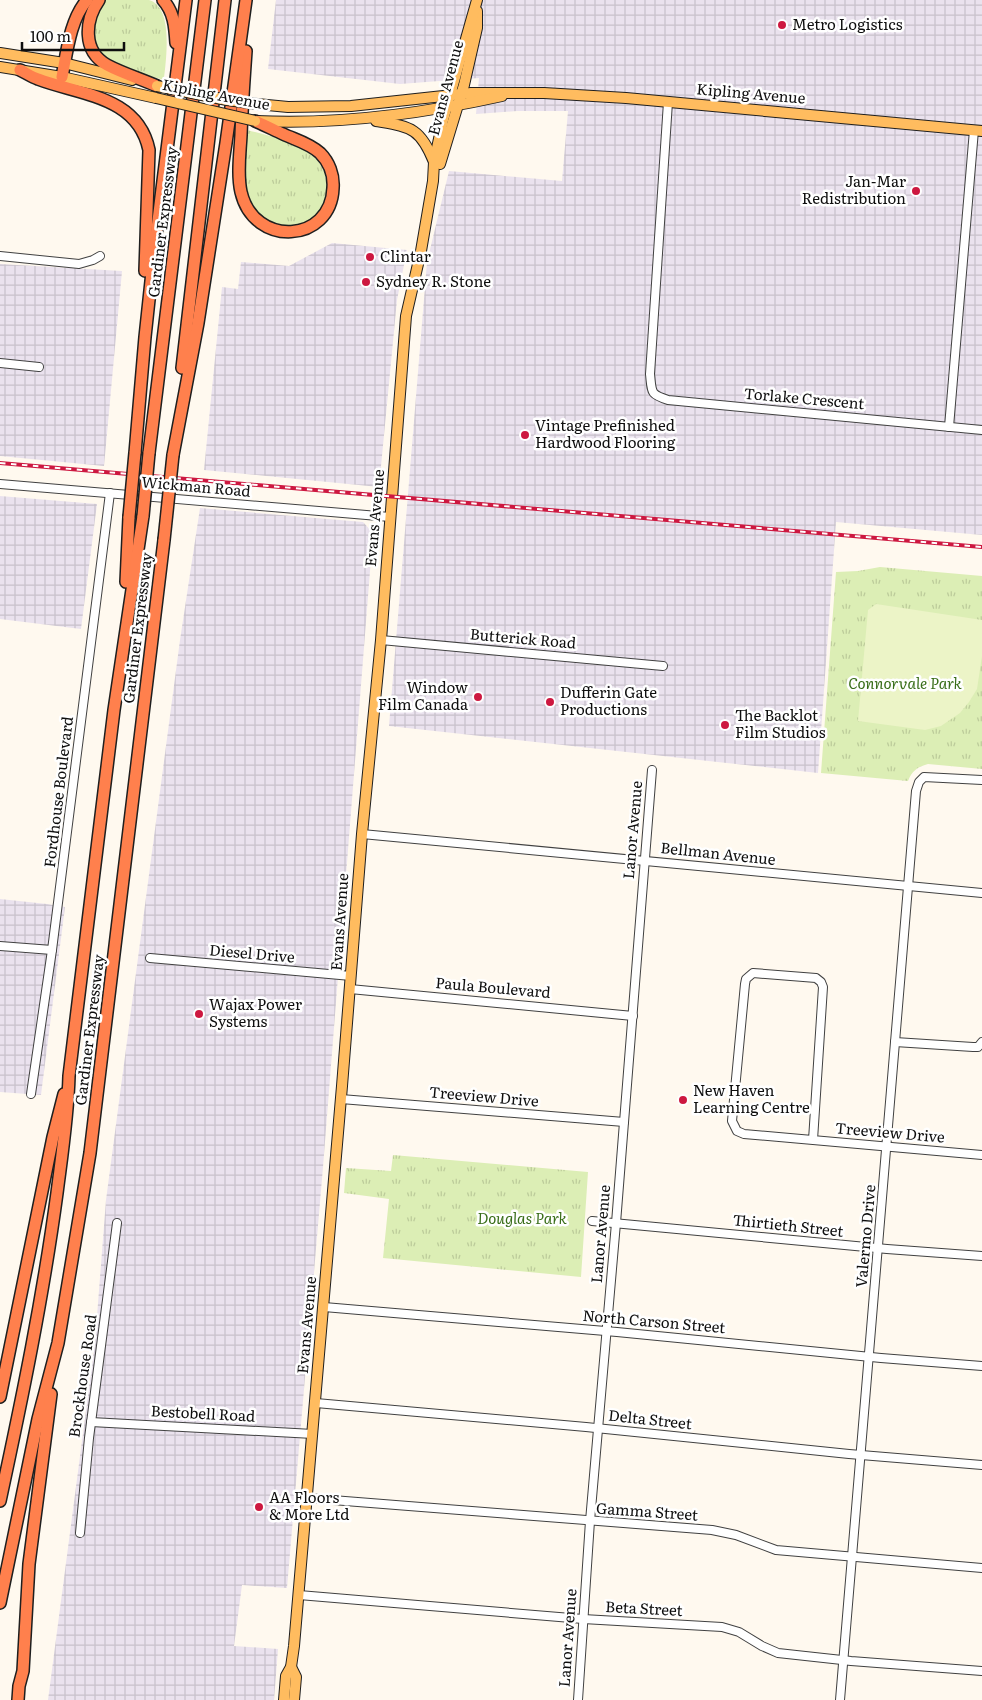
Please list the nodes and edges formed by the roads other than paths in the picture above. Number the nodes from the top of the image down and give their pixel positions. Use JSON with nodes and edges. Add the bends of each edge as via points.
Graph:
{"nodes":[{"id":1,"x":87,"y":0,"type":"edge"},
{"id":2,"x":99,"y":0,"type":"edge"},
{"id":3,"x":163,"y":0,"type":"edge"},
{"id":4,"x":186,"y":0,"type":"edge"},
{"id":5,"x":205,"y":0,"type":"edge"},
{"id":6,"x":225,"y":0,"type":"edge"},
{"id":7,"x":247,"y":0,"type":"edge"},
{"id":8,"x":477,"y":0,"type":"edge"},
{"id":9,"x":0,"y":53,"type":"edge"},
{"id":10,"x":64,"y":63,"type":"junction"},
{"id":11,"x":0,"y":67,"type":"edge"},
{"id":12,"x":20,"y":70,"type":"junction"},
{"id":13,"x":178,"y":70,"type":"junction"},
{"id":14,"x":467,"y":70,"type":"junction"},
{"id":15,"x":62,"y":77,"type":"junction"},
{"id":16,"x":157,"y":86,"type":"junction"},
{"id":17,"x":488,"y":92,"type":"junction"},
{"id":18,"x":517,"y":93,"type":"junction"},
{"id":19,"x":461,"y":94,"type":"junction"},
{"id":20,"x":450,"y":95,"type":"junction"},
{"id":21,"x":668,"y":102,"type":"junction"},
{"id":22,"x":458,"y":105,"type":"junction"},
{"id":23,"x":446,"y":107,"type":"junction"},
{"id":24,"x":368,"y":119,"type":"junction"},
{"id":25,"x":255,"y":121,"type":"junction"},
{"id":26,"x":978,"y":130,"type":"edge"},
{"id":27,"x":434,"y":162,"type":"junction"},
{"id":28,"x":433,"y":181,"type":"junction"},
{"id":29,"x":0,"y":256,"type":"edge"},
{"id":30,"x":100,"y":256,"type":"dead end"},
{"id":31,"x":145,"y":337,"type":"junction"},
{"id":32,"x":0,"y":363,"type":"edge"},
{"id":33,"x":39,"y":367,"type":"dead end"},
{"id":34,"x":949,"y":427,"type":"junction"},
{"id":35,"x":982,"y":430,"type":"edge"},
{"id":36,"x":173,"y":455,"type":"junction"},
{"id":37,"x":0,"y":484,"type":"edge"},
{"id":38,"x":110,"y":493,"type":"junction"},
{"id":39,"x":390,"y":517,"type":"junction"},
{"id":40,"x":126,"y":626,"type":"junction"},
{"id":41,"x":381,"y":640,"type":"junction"},
{"id":42,"x":663,"y":666,"type":"dead end"},
{"id":43,"x":652,"y":770,"type":"dead end"},
{"id":44,"x":982,"y":780,"type":"edge"},
{"id":45,"x":362,"y":834,"type":"junction"},
{"id":46,"x":644,"y":861,"type":"junction"},
{"id":47,"x":908,"y":887,"type":"junction"},
{"id":48,"x":982,"y":893,"type":"edge"},
{"id":49,"x":0,"y":946,"type":"edge"},
{"id":50,"x":52,"y":950,"type":"junction"},
{"id":51,"x":150,"y":958,"type":"dead end"},
{"id":52,"x":351,"y":976,"type":"junction"},
{"id":53,"x":350,"y":989,"type":"junction"},
{"id":54,"x":633,"y":1016,"type":"junction"},
{"id":55,"x":895,"y":1042,"type":"junction"},
{"id":56,"x":982,"y":1042,"type":"edge"},
{"id":57,"x":69,"y":1076,"type":"junction"},
{"id":58,"x":31,"y":1094,"type":"dead end"},
{"id":59,"x":341,"y":1099,"type":"junction"},
{"id":60,"x":624,"y":1122,"type":"junction"},
{"id":61,"x":813,"y":1140,"type":"junction"},
{"id":62,"x":887,"y":1147,"type":"junction"},
{"id":63,"x":982,"y":1155,"type":"edge"},
{"id":64,"x":592,"y":1221,"type":"dead end"},
{"id":65,"x":116,"y":1223,"type":"dead end"},
{"id":66,"x":616,"y":1223,"type":"junction"},
{"id":67,"x":878,"y":1248,"type":"junction"},
{"id":68,"x":982,"y":1256,"type":"edge"},
{"id":69,"x":324,"y":1307,"type":"junction"},
{"id":70,"x":606,"y":1332,"type":"junction"},
{"id":71,"x":58,"y":1343,"type":"junction"},
{"id":72,"x":869,"y":1356,"type":"junction"},
{"id":73,"x":982,"y":1366,"type":"edge"},
{"id":74,"x":0,"y":1398,"type":"edge"},
{"id":75,"x":316,"y":1403,"type":"junction"},
{"id":76,"x":91,"y":1422,"type":"junction"},
{"id":77,"x":598,"y":1429,"type":"junction"},
{"id":78,"x":313,"y":1434,"type":"junction"},
{"id":79,"x":861,"y":1455,"type":"junction"},
{"id":80,"x":982,"y":1465,"type":"edge"},
{"id":81,"x":307,"y":1498,"type":"junction"},
{"id":82,"x":0,"y":1501,"type":"edge"},
{"id":83,"x":590,"y":1521,"type":"junction"},
{"id":84,"x":80,"y":1533,"type":"dead end"},
{"id":85,"x":851,"y":1558,"type":"junction"},
{"id":86,"x":982,"y":1568,"type":"edge"},
{"id":87,"x":299,"y":1595,"type":"junction"},
{"id":88,"x":0,"y":1603,"type":"edge"},
{"id":89,"x":583,"y":1619,"type":"junction"},
{"id":90,"x":843,"y":1660,"type":"junction"},
{"id":91,"x":291,"y":1666,"type":"junction"},
{"id":92,"x":23,"y":1670,"type":"junction"},
{"id":93,"x":982,"y":1671,"type":"edge"},
{"id":94,"x":18,"y":1700,"type":"edge"},
{"id":95,"x":26,"y":1700,"type":"edge"},
{"id":96,"x":284,"y":1700,"type":"edge"},
{"id":97,"x":294,"y":1700,"type":"edge"},
{"id":98,"x":578,"y":1700,"type":"edge"},
{"id":99,"x":840,"y":1700,"type":"edge"}],
"edges":[{"from":1,"to":10,"type":"highway","via":[[77,15]]},
{"from":2,"to":16,"type":"highway","via":[[90,15],[88,29],[96,55],[107,65]]},
{"from":3,"to":13,"type":"highway","via":[[174,25]]},
{"from":4,"to":13,"type":"highway","name":"Gardiner Expressway"},
{"from":5,"to":40,"type":"highway","name":"Gardiner Expressway","bridge":true},
{"from":6,"to":36,"type":"highway","name":"Gardiner Expressway"},
{"from":7,"to":25,"type":"highway","via":[[239,168],[241,192],[247,208],[262,224],[284,232],[308,227],[317,221],[331,202],[333,180],[326,160],[305,143]]},
{"from":7,"to":36,"type":"highway","name":"Gardiner Expressway","via":[[198,323]]},
{"from":8,"to":14,"type":"main road","name":"Evans Avenue","via":[[477,28]]},
{"from":8,"to":20,"type":"main road","name":"Evans Avenue"},
{"from":9,"to":10,"type":"main road","name":"Kipling Avenue"},
{"from":10,"to":15,"type":"highway"},
{"from":10,"to":16,"type":"main road","name":"Kipling Avenue"},
{"from":11,"to":12,"type":"main road","name":"Kipling Avenue"},
{"from":12,"to":15,"type":"main road","name":"Kipling Avenue"},
{"from":12,"to":31,"type":"highway","via":[[37,79],[115,105],[143,131],[149,158]]},
{"from":13,"to":31,"type":"highway","name":"Gardiner Expressway"},
{"from":14,"to":17,"type":"main road","via":[[474,83]]},
{"from":14,"to":19,"type":"main road","name":"Evans Avenue"},
{"from":15,"to":25,"type":"main road","name":"Kipling Avenue","bridge":true},
{"from":16,"to":20,"type":"main road","name":"Kipling Avenue","bridge":true,"via":[[227,100],[288,107],[351,106]]},
{"from":17,"to":18,"type":"main road","name":"Kipling Avenue"},
{"from":17,"to":19,"type":"main road","name":"Kipling Avenue"},
{"from":18,"to":21,"type":"main road","name":"Kipling Avenue"},
{"from":18,"to":22,"type":"main road","name":"Kipling Avenue"},
{"from":19,"to":20,"type":"main road","name":"Kipling Avenue"},
{"from":19,"to":22,"type":"main road","name":"Evans Avenue"},
{"from":20,"to":23,"type":"main road","name":"Evans Avenue"},
{"from":21,"to":26,"type":"main road","name":"Kipling Avenue"},
{"from":21,"to":34,"type":"street","name":"Torlake Crescent","via":[[650,374],[651,390],[656,396],[668,400]]},
{"from":22,"to":23,"type":"main road","name":"Kipling Avenue"},
{"from":22,"to":28,"type":"main road","name":"Evans Avenue"},
{"from":23,"to":24,"type":"main road","name":"Kipling Avenue"},
{"from":23,"to":27,"type":"main road","name":"Evans Avenue"},
{"from":24,"to":25,"type":"main road","name":"Kipling Avenue"},
{"from":24,"to":27,"type":"main road","via":[[407,127],[417,133],[428,146]]},
{"from":26,"to":34,"type":"street"},
{"from":27,"to":28,"type":"main road","name":"Evans Avenue"},
{"from":28,"to":39,"type":"main road","name":"Evans Avenue","via":[[406,316]]},
{"from":29,"to":30,"type":"street","via":[[79,264]]},
{"from":31,"to":40,"type":"highway","name":"Gardiner Expressway","bridge":true,"via":[[129,517]]},
{"from":32,"to":33,"type":"street"},
{"from":34,"to":35,"type":"street"},
{"from":36,"to":71,"type":"highway","name":"Gardiner Expressway","bridge":true,"via":[[91,1144]]},
{"from":37,"to":38,"type":"street","name":"Wickman Road"},
{"from":38,"to":39,"type":"street","name":"Wickman Road"},
{"from":38,"to":50,"type":"street","name":"Fordhouse Boulevard"},
{"from":39,"to":41,"type":"main road","name":"Evans Avenue"},
{"from":40,"to":57,"type":"highway","name":"Gardiner Expressway"},
{"from":41,"to":42,"type":"street","name":"Butterick Road"},
{"from":41,"to":45,"type":"main road","name":"Evans Avenue"},
{"from":43,"to":46,"type":"street","name":"Lanor Avenue"},
{"from":44,"to":47,"type":"street","name":"Valermo Drive","via":[[924,777],[919,782]]},
{"from":45,"to":46,"type":"street","name":"Bellman Avenue"},
{"from":45,"to":52,"type":"main road","name":"Evans Avenue"},
{"from":46,"to":47,"type":"street","name":"Bellman Avenue"},
{"from":46,"to":54,"type":"street","name":"Lanor Avenue"},
{"from":47,"to":48,"type":"street","name":"Bellman Avenue"},
{"from":47,"to":55,"type":"street","name":"Valermo Drive"},
{"from":49,"to":50,"type":"street"},
{"from":50,"to":58,"type":"street","name":"Fordhouse Boulevard"},
{"from":51,"to":52,"type":"street","name":"Diesel Drive"},
{"from":52,"to":53,"type":"main road","name":"Evans Avenue"},
{"from":53,"to":54,"type":"street","name":"Paula Boulevard"},
{"from":53,"to":59,"type":"main road","name":"Evans Avenue"},
{"from":54,"to":60,"type":"street","name":"Lanor Avenue"},
{"from":55,"to":56,"type":"street","via":[[973,1048]]},
{"from":55,"to":62,"type":"street","name":"Valermo Drive"},
{"from":57,"to":74,"type":"highway"},
{"from":57,"to":82,"type":"highway","name":"Gardiner Expressway","via":[[68,1106],[43,1288]]},
{"from":59,"to":60,"type":"street","name":"Treeview Drive"},
{"from":59,"to":69,"type":"main road","name":"Evans Avenue"},
{"from":60,"to":66,"type":"street","name":"Lanor Avenue"},
{"from":61,"to":61,"type":"street","name":"Treeview Drive","via":[[824,987],[816,978],[753,974],[746,978],[745,984],[732,1121],[737,1131],[744,1134]]},
{"from":61,"to":62,"type":"street","name":"Treeview Drive"},
{"from":62,"to":63,"type":"street","name":"Treeview Drive"},
{"from":62,"to":67,"type":"street","name":"Valermo Drive"},
{"from":64,"to":66,"type":"street","name":"Thirtieth Street"},
{"from":65,"to":76,"type":"street","name":"Brockhouse Road"},
{"from":66,"to":67,"type":"street","name":"Thirtieth Street"},
{"from":66,"to":70,"type":"street","name":"Lanor Avenue"},
{"from":67,"to":68,"type":"street","name":"Thirtieth Street"},
{"from":67,"to":72,"type":"street","name":"Valermo Drive"},
{"from":69,"to":70,"type":"street","name":"North Carson Street"},
{"from":69,"to":75,"type":"main road","name":"Evans Avenue"},
{"from":70,"to":72,"type":"street","name":"North Carson Street"},
{"from":70,"to":77,"type":"street","name":"Lanor Avenue"},
{"from":71,"to":88,"type":"highway","name":"Gardiner Expressway","via":[[38,1419]]},
{"from":71,"to":92,"type":"highway","via":[[29,1564]]},
{"from":72,"to":73,"type":"street","name":"North Carson Street"},
{"from":72,"to":79,"type":"street","name":"Valermo Drive"},
{"from":75,"to":77,"type":"street","name":"Delta Street"},
{"from":75,"to":78,"type":"main road","name":"Evans Avenue"},
{"from":76,"to":78,"type":"street","name":"Bestobell Road"},
{"from":76,"to":84,"type":"street","name":"Brockhouse Road"},
{"from":77,"to":79,"type":"street","name":"Delta Street"},
{"from":77,"to":83,"type":"street","name":"Lanor Avenue"},
{"from":78,"to":81,"type":"main road","name":"Evans Avenue"},
{"from":79,"to":80,"type":"street","name":"Delta Street"},
{"from":79,"to":85,"type":"street","name":"Valermo Drive"},
{"from":81,"to":83,"type":"street","name":"Gamma Street"},
{"from":81,"to":87,"type":"main road","name":"Evans Avenue"},
{"from":83,"to":85,"type":"street","name":"Gamma Street","via":[[712,1530],[776,1550]]},
{"from":83,"to":89,"type":"street","name":"Lanor Avenue"},
{"from":85,"to":86,"type":"street","name":"Gamma Street"},
{"from":85,"to":90,"type":"street","name":"Valermo Drive"},
{"from":87,"to":89,"type":"street","name":"Beta Street"},
{"from":87,"to":91,"type":"main road","name":"Evans Avenue"},
{"from":89,"to":90,"type":"street","name":"Beta Street","via":[[722,1627],[778,1652]]},
{"from":89,"to":98,"type":"street","name":"Lanor Avenue"},
{"from":90,"to":93,"type":"street","name":"Beta Street"},
{"from":90,"to":99,"type":"street","name":"Valermo Drive"},
{"from":91,"to":96,"type":"main road","name":"Evans Avenue","via":[[286,1676]]},
{"from":91,"to":97,"type":"main road","name":"Evans Avenue","via":[[296,1677]]},
{"from":92,"to":94,"type":"highway"},
{"from":92,"to":95,"type":"highway"}]}
